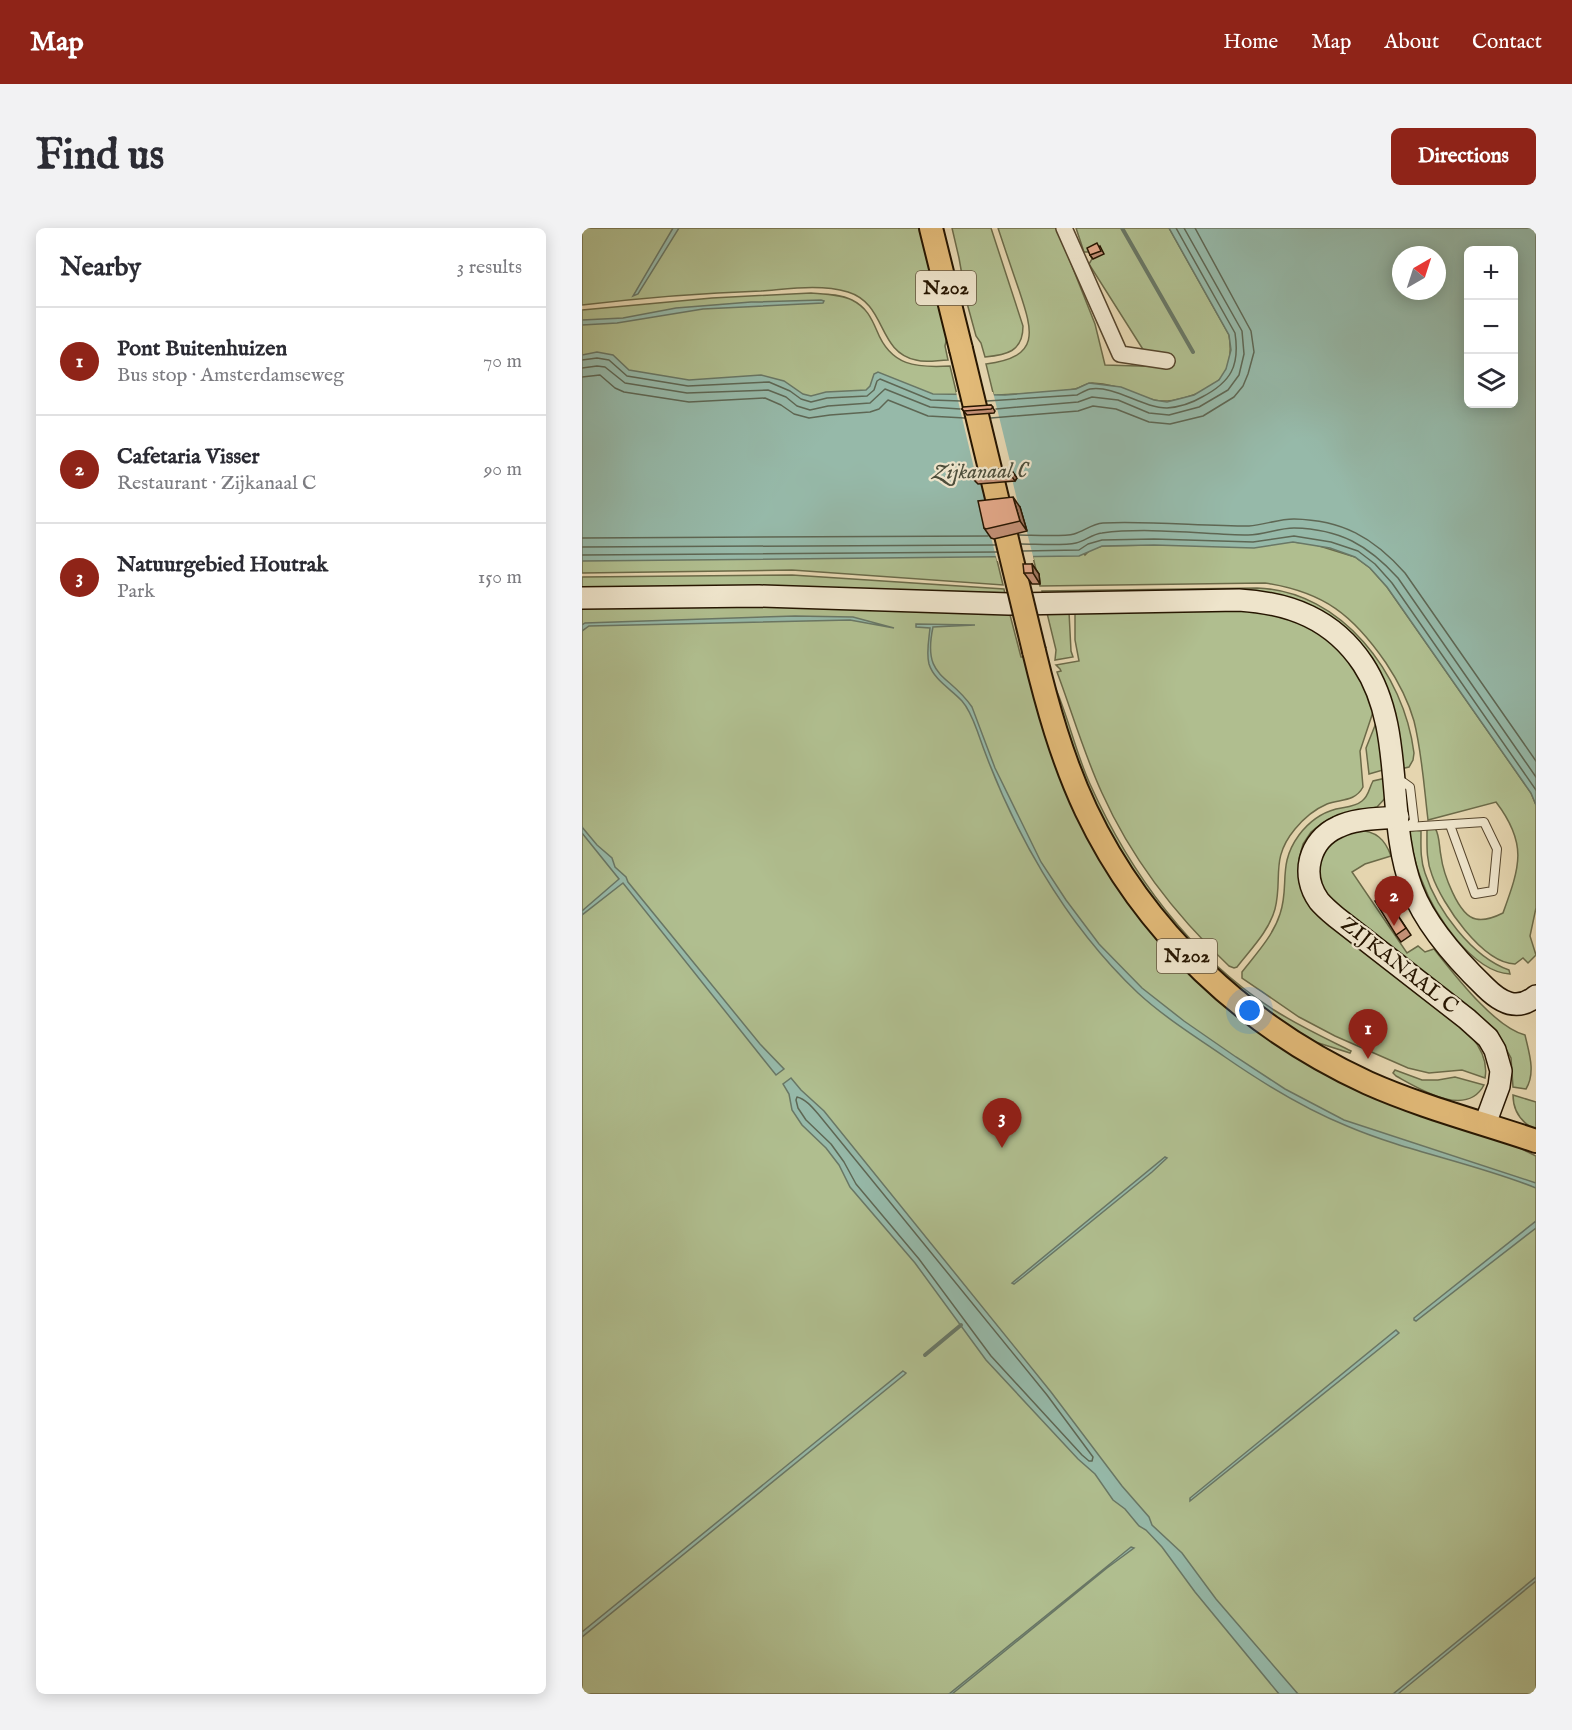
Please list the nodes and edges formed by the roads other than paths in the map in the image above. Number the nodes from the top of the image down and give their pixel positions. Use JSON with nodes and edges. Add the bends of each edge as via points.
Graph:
{"nodes":[{"id":1,"x":931,"y":228,"type":"edge"},
{"id":2,"x":1065,"y":228,"type":"edge"},
{"id":3,"x":1167,"y":361,"type":"dead end"},
{"id":4,"x":582,"y":598,"type":"edge"},
{"id":5,"x":1395,"y":783,"type":"junction"},
{"id":6,"x":1398,"y":817,"type":"junction"},
{"id":7,"x":1450,"y":825,"type":"junction"},
{"id":8,"x":1536,"y":996,"type":"edge"},
{"id":9,"x":1485,"y":1124,"type":"junction"},
{"id":10,"x":1536,"y":1141,"type":"edge"}],
"edges":[{"from":1,"to":9,"type":"main road","number":"N202","bridge":true,"via":[[1060,747],[1086,810],[1127,881],[1176,944],[1247,1010],[1312,1054],[1371,1084]]},
{"from":2,"to":3,"type":"street","via":[[1120,354]]},
{"from":4,"to":5,"type":"street","via":[[759,596],[1009,604],[1221,600],[1274,603],[1321,622],[1362,663],[1384,716]]},
{"from":5,"to":6,"type":"street"},
{"from":5,"to":7,"type":"lane","via":[[1403,782],[1410,787],[1414,818],[1408,826]]},
{"from":6,"to":8,"type":"street","via":[[1412,889],[1438,934],[1477,980],[1504,1002],[1523,1004]]},
{"from":6,"to":9,"type":"street","name":"ZIJKANAAL C","via":[[1345,824],[1329,832],[1312,853],[1308,867],[1310,884],[1318,900],[1336,917],[1488,1038],[1501,1071]]},
{"from":7,"to":7,"type":"lane","via":[[1484,822],[1497,849],[1493,891],[1475,894]]},
{"from":9,"to":10,"type":"main road","number":"N202"}]}
